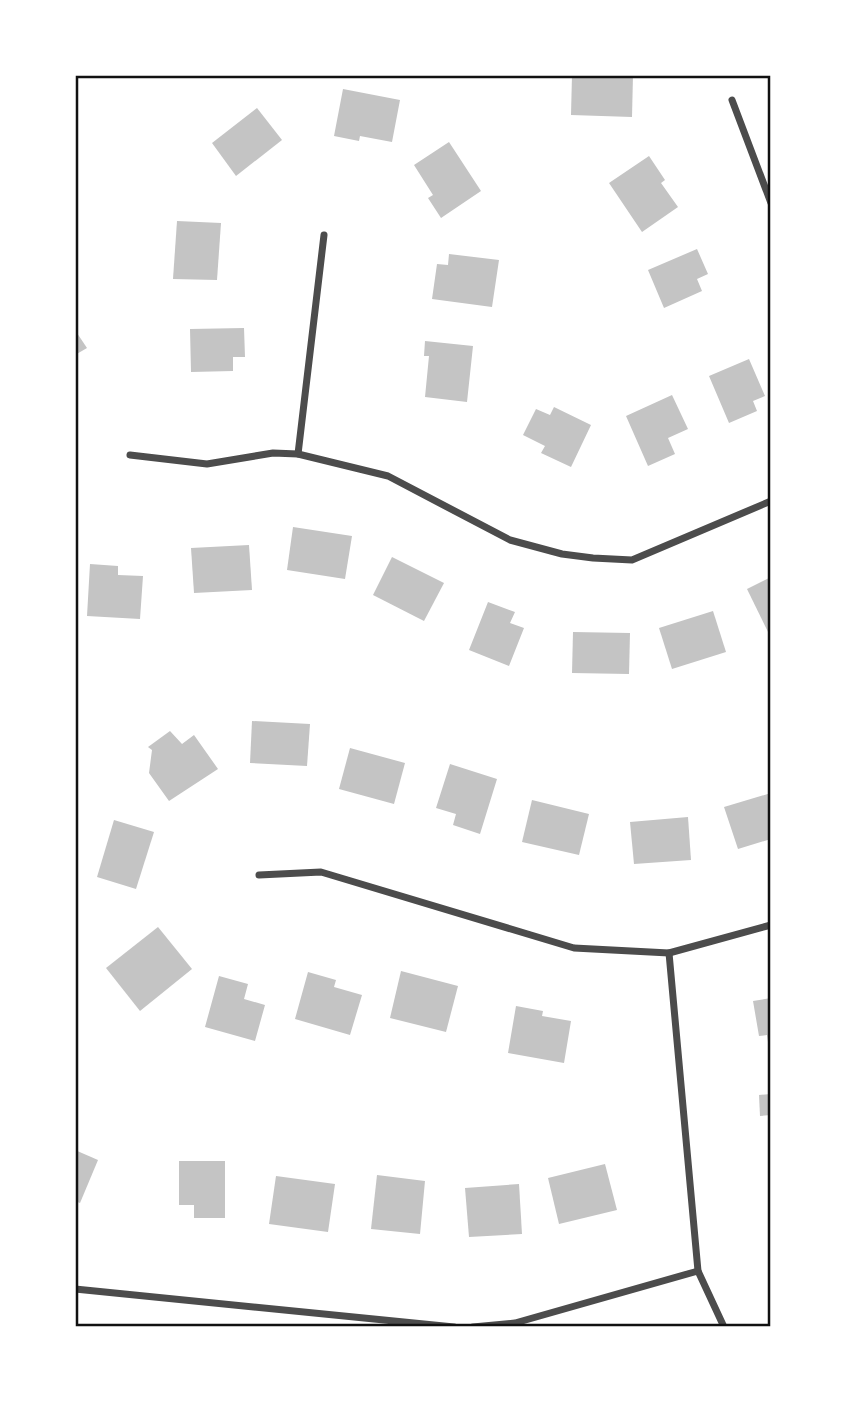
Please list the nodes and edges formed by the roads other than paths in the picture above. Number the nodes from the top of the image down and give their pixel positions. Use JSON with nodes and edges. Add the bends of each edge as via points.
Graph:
{"nodes":[{"id":1,"x":732,"y":100,"type":"dead end"},
{"id":2,"x":771,"y":203,"type":"edge"},
{"id":3,"x":324,"y":235,"type":"dead end"},
{"id":4,"x":298,"y":454,"type":"junction"},
{"id":5,"x":130,"y":456,"type":"dead end"},
{"id":6,"x":771,"y":501,"type":"edge"},
{"id":7,"x":259,"y":875,"type":"dead end"},
{"id":8,"x":771,"y":925,"type":"edge"},
{"id":9,"x":669,"y":953,"type":"junction"},
{"id":10,"x":698,"y":1271,"type":"junction"},
{"id":11,"x":75,"y":1289,"type":"edge"},
{"id":12,"x":454,"y":1327,"type":"edge"},
{"id":13,"x":473,"y":1327,"type":"edge"},
{"id":14,"x":724,"y":1327,"type":"edge"}],
"edges":[{"from":1,"to":2,"type":"street"},
{"from":3,"to":4,"type":"street"},
{"from":4,"to":5,"type":"street","via":[[274,453],[207,464]]},
{"from":4,"to":6,"type":"street","via":[[388,476],[510,540],[589,558],[632,560]]},
{"from":7,"to":9,"type":"street","via":[[321,872],[574,948]]},
{"from":8,"to":9,"type":"street"},
{"from":9,"to":10,"type":"street"},
{"from":10,"to":13,"type":"street","via":[[515,1323]]},
{"from":10,"to":14,"type":"street"},
{"from":11,"to":12,"type":"street"}]}
